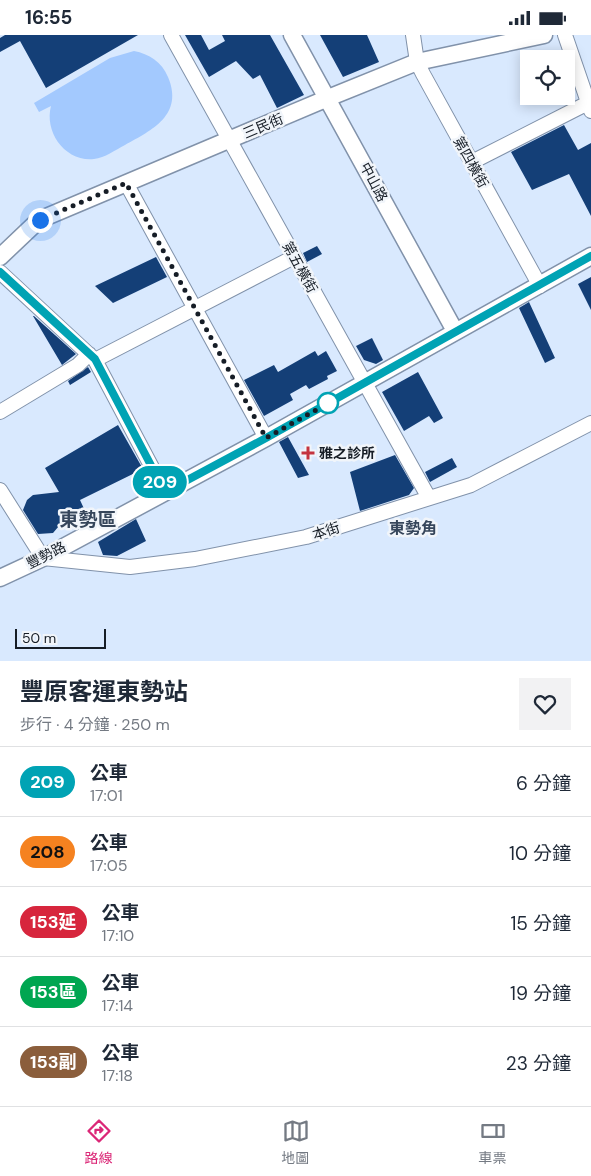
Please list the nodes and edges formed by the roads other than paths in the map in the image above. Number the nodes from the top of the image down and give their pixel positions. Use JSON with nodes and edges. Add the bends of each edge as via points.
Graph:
{"nodes":[{"id":1,"x":171,"y":35,"type":"edge"},
{"id":2,"x":292,"y":35,"type":"edge"},
{"id":3,"x":413,"y":35,"type":"edge"},
{"id":4,"x":544,"y":35,"type":"edge"},
{"id":5,"x":565,"y":35,"type":"edge"},
{"id":6,"x":417,"y":62,"type":"junction"},
{"id":7,"x":328,"y":98,"type":"junction"},
{"id":8,"x":589,"y":107,"type":"edge"},
{"id":9,"x":229,"y":141,"type":"junction"},
{"id":10,"x":472,"y":163,"type":"junction"},
{"id":11,"x":126,"y":183,"type":"junction"},
{"id":12,"x":591,"y":256,"type":"edge"},
{"id":13,"x":0,"y":257,"type":"edge"},
{"id":14,"x":294,"y":257,"type":"junction"},
{"id":15,"x":0,"y":272,"type":"edge"},
{"id":16,"x":540,"y":286,"type":"junction"},
{"id":17,"x":195,"y":309,"type":"junction"},
{"id":18,"x":455,"y":331,"type":"junction"},
{"id":19,"x":92,"y":357,"type":"junction"},
{"id":20,"x":365,"y":382,"type":"junction"},
{"id":21,"x":0,"y":412,"type":"edge"},
{"id":22,"x":591,"y":423,"type":"edge"},
{"id":23,"x":266,"y":438,"type":"junction"},
{"id":24,"x":0,"y":490,"type":"edge"},
{"id":25,"x":165,"y":492,"type":"junction"},
{"id":26,"x":429,"y":498,"type":"junction"},
{"id":27,"x":43,"y":558,"type":"junction"},
{"id":28,"x":0,"y":578,"type":"edge"}],
"edges":[{"from":1,"to":9,"type":"street","name":"第五橫街"},
{"from":2,"to":7,"type":"street","name":"中山路"},
{"from":3,"to":6,"type":"street","name":"第四橫街"},
{"from":4,"to":6,"type":"street","name":"三民街"},
{"from":5,"to":8,"type":"street"},
{"from":6,"to":7,"type":"street","name":"三民街"},
{"from":6,"to":10,"type":"street","name":"第四橫街"},
{"from":7,"to":9,"type":"street","name":"三民街"},
{"from":7,"to":18,"type":"street","name":"中山路"},
{"from":8,"to":10,"type":"street"},
{"from":9,"to":11,"type":"street","name":"三民街"},
{"from":9,"to":14,"type":"street","name":"第五橫街"},
{"from":10,"to":16,"type":"street","name":"第四橫街"},
{"from":11,"to":13,"type":"street","name":"三民街","via":[[40,220]]},
{"from":11,"to":17,"type":"street"},
{"from":12,"to":16,"type":"street","name":"豐勢路"},
{"from":14,"to":17,"type":"street"},
{"from":14,"to":20,"type":"street","name":"第五橫街"},
{"from":15,"to":19,"type":"street"},
{"from":16,"to":18,"type":"street","name":"豐勢路"},
{"from":17,"to":19,"type":"street"},
{"from":17,"to":23,"type":"street"},
{"from":18,"to":20,"type":"street","name":"豐勢路"},
{"from":19,"to":21,"type":"street"},
{"from":19,"to":25,"type":"street"},
{"from":20,"to":23,"type":"street","name":"豐勢路"},
{"from":20,"to":26,"type":"street","name":"第五橫街"},
{"from":22,"to":26,"type":"street","name":"本街","via":[[471,485]]},
{"from":23,"to":25,"type":"street","name":"豐勢路"},
{"from":24,"to":27,"type":"street"},
{"from":25,"to":27,"type":"street","name":"豐勢路"},
{"from":26,"to":27,"type":"street","name":"本街","via":[[306,537],[195,559],[130,567]]},
{"from":27,"to":28,"type":"street","name":"豐勢路"}]}
